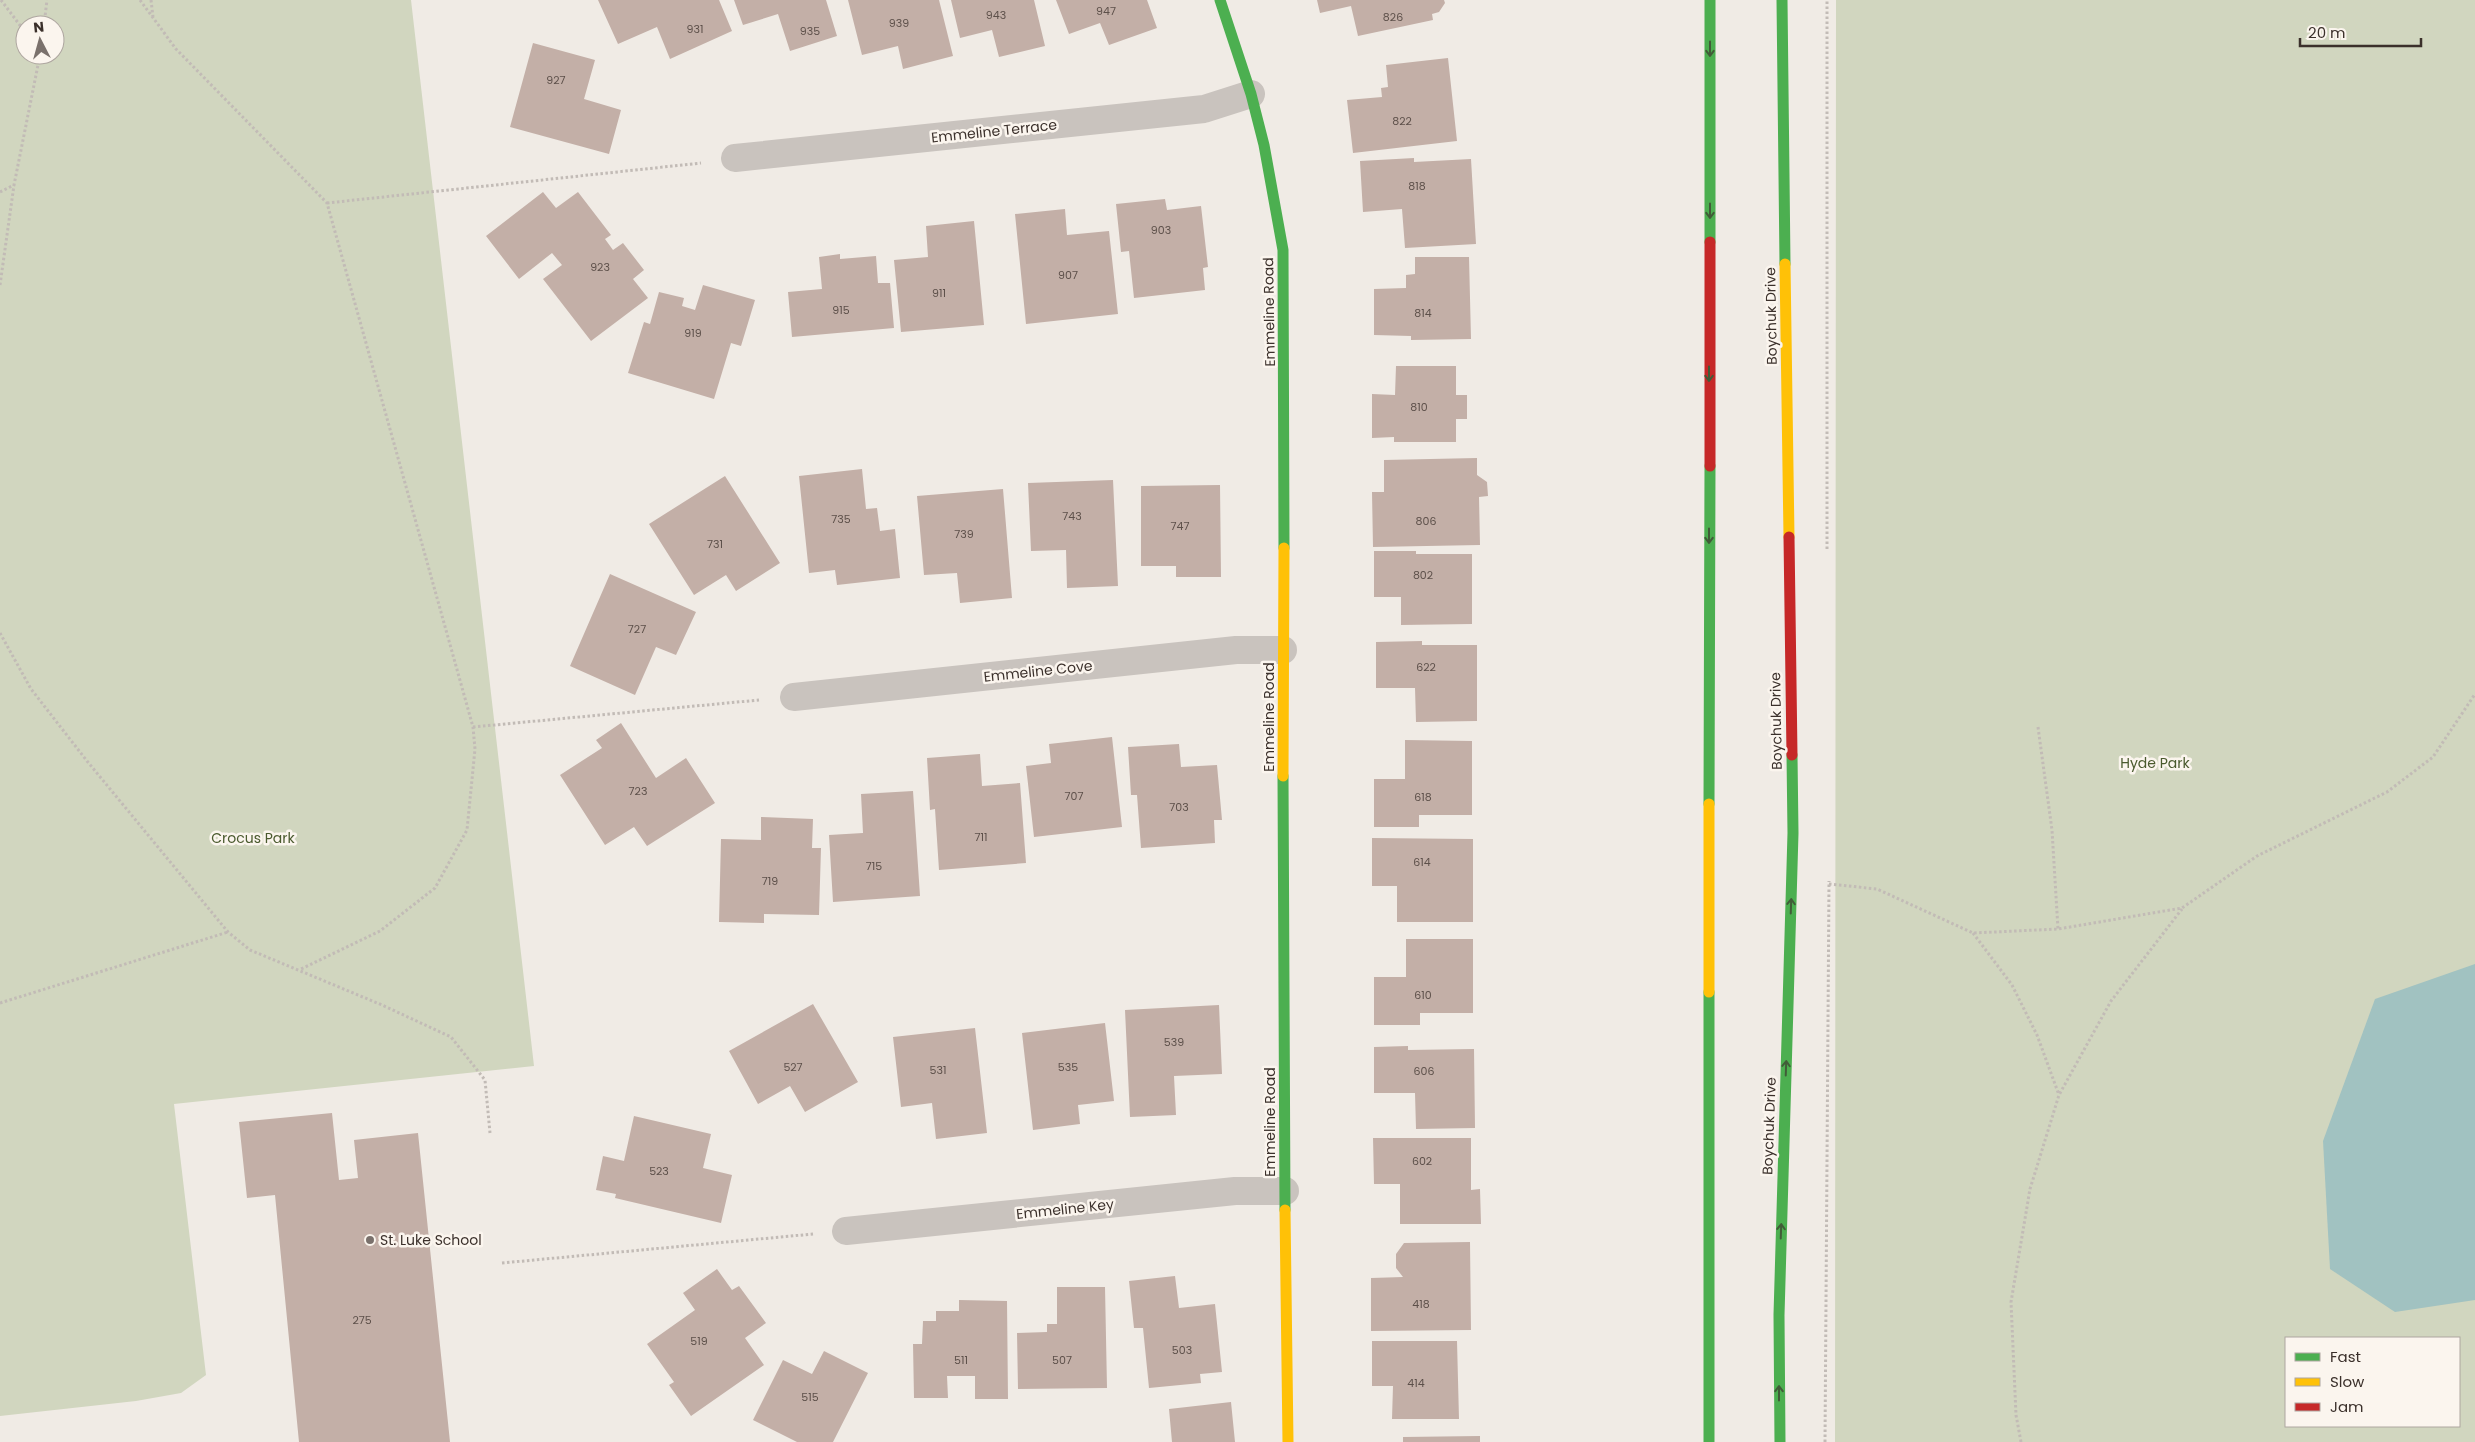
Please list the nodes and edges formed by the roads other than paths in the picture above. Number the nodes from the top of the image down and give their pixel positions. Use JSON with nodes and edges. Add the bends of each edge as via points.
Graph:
{"nodes":[{"id":1,"x":1220,"y":0,"type":"edge"},
{"id":2,"x":1710,"y":0,"type":"edge"},
{"id":3,"x":1782,"y":0,"type":"edge"},
{"id":4,"x":1251,"y":94,"type":"junction"},
{"id":5,"x":734,"y":158,"type":"road end"},
{"id":6,"x":1283,"y":650,"type":"junction"},
{"id":7,"x":794,"y":697,"type":"road end"},
{"id":8,"x":1285,"y":1191,"type":"junction"},
{"id":9,"x":846,"y":1231,"type":"road end"},
{"id":10,"x":1288,"y":1442,"type":"edge"},
{"id":11,"x":1710,"y":1442,"type":"edge"},
{"id":12,"x":1780,"y":1442,"type":"edge"}],
"edges":[{"from":1,"to":4,"type":"main road","name":"Emmeline Road"},
{"from":2,"to":11,"type":"main road","one_way":true},
{"from":12,"to":3,"type":"main road","name":"Boychuk Drive","one_way":true,"via":[[1779,1315],[1793,833]]},
{"from":4,"to":5,"type":"street","name":"Emmeline Terrace","via":[[1204,109]]},
{"from":4,"to":6,"type":"main road","name":"Emmeline Road","via":[[1283,250]]},
{"from":6,"to":7,"type":"street","name":"Emmeline Cove","via":[[1236,650]]},
{"from":6,"to":8,"type":"main road","name":"Emmeline Road"},
{"from":8,"to":9,"type":"street","name":"Emmeline Key","via":[[1235,1191]]},
{"from":8,"to":10,"type":"main road","name":"Emmeline Road"}]}
